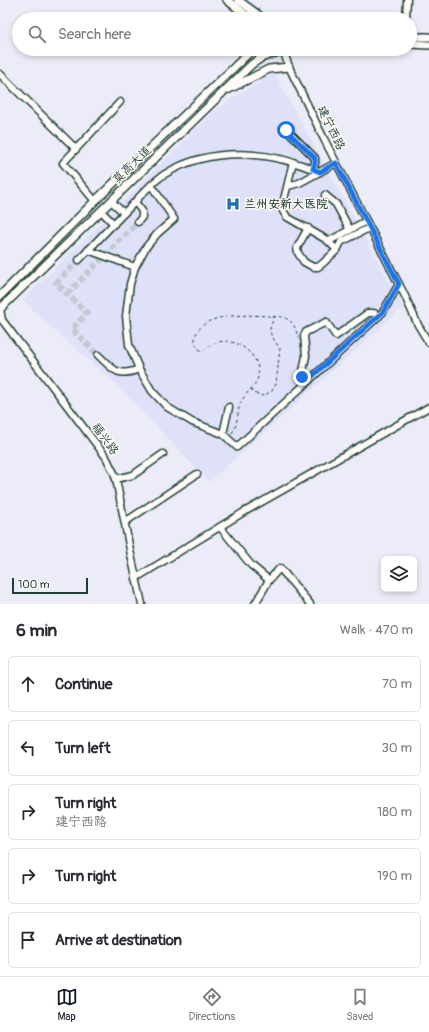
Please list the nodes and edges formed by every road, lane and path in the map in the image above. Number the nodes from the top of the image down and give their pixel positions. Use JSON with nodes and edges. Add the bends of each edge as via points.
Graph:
{"nodes":[{"id":1,"x":227,"y":0,"type":"edge"},
{"id":2,"x":238,"y":0,"type":"edge"},
{"id":3,"x":407,"y":0,"type":"edge"},
{"id":4,"x":242,"y":12,"type":"edge"},
{"id":5,"x":254,"y":12,"type":"edge"},
{"id":6,"x":406,"y":12,"type":"edge"},
{"id":7,"x":417,"y":37,"type":"edge"},
{"id":8,"x":429,"y":37,"type":"edge"},
{"id":9,"x":417,"y":44,"type":"edge"},
{"id":10,"x":429,"y":45,"type":"edge"},
{"id":11,"x":246,"y":56,"type":"edge"},
{"id":12,"x":266,"y":56,"type":"edge"},
{"id":13,"x":286,"y":56,"type":"edge"},
{"id":14,"x":289,"y":67,"type":"junction"},
{"id":15,"x":0,"y":74,"type":"edge"},
{"id":16,"x":223,"y":92,"type":"junction"},
{"id":17,"x":120,"y":102,"type":"dead end"},
{"id":18,"x":286,"y":130,"type":"dead end"},
{"id":19,"x":76,"y":149,"type":"junction"},
{"id":20,"x":293,"y":162,"type":"junction"},
{"id":21,"x":336,"y":163,"type":"junction"},
{"id":22,"x":313,"y":169,"type":"junction"},
{"id":23,"x":320,"y":172,"type":"junction"},
{"id":24,"x":151,"y":185,"type":"junction"},
{"id":25,"x":288,"y":186,"type":"junction"},
{"id":26,"x":326,"y":195,"type":"dead end"},
{"id":27,"x":95,"y":201,"type":"junction"},
{"id":28,"x":111,"y":201,"type":"junction"},
{"id":29,"x":135,"y":202,"type":"junction"},
{"id":30,"x":101,"y":211,"type":"junction"},
{"id":31,"x":124,"y":213,"type":"junction"},
{"id":32,"x":366,"y":221,"type":"junction"},
{"id":33,"x":138,"y":222,"type":"dead end"},
{"id":34,"x":114,"y":224,"type":"junction"},
{"id":35,"x":308,"y":228,"type":"junction"},
{"id":36,"x":369,"y":228,"type":"junction"},
{"id":37,"x":350,"y":230,"type":"junction"},
{"id":38,"x":327,"y":240,"type":"junction"},
{"id":39,"x":88,"y":250,"type":"junction"},
{"id":40,"x":337,"y":250,"type":"junction"},
{"id":41,"x":79,"y":260,"type":"tunnel mouth"},
{"id":42,"x":135,"y":267,"type":"junction"},
{"id":43,"x":399,"y":284,"type":"junction"},
{"id":44,"x":2,"y":291,"type":"edge"},
{"id":45,"x":12,"y":297,"type":"junction"},
{"id":46,"x":0,"y":309,"type":"edge"},
{"id":47,"x":274,"y":316,"type":"junction"},
{"id":48,"x":380,"y":316,"type":"junction"},
{"id":49,"x":300,"y":342,"type":"dead end"},
{"id":50,"x":429,"y":343,"type":"edge"},
{"id":51,"x":98,"y":355,"type":"tunnel mouth"},
{"id":52,"x":139,"y":369,"type":"junction"},
{"id":53,"x":306,"y":382,"type":"junction"},
{"id":54,"x":250,"y":388,"type":"junction"},
{"id":55,"x":229,"y":407,"type":"dead end"},
{"id":56,"x":429,"y":407,"type":"edge"},
{"id":57,"x":222,"y":434,"type":"junction"},
{"id":58,"x":228,"y":438,"type":"junction"},
{"id":59,"x":163,"y":454,"type":"dead end"},
{"id":60,"x":197,"y":474,"type":"dead end"},
{"id":61,"x":116,"y":479,"type":"junction"},
{"id":62,"x":125,"y":522,"type":"junction"},
{"id":63,"x":220,"y":527,"type":"junction"},
{"id":64,"x":136,"y":578,"type":"junction"},
{"id":65,"x":269,"y":580,"type":"junction"},
{"id":66,"x":142,"y":604,"type":"edge"},
{"id":67,"x":255,"y":604,"type":"edge"},
{"id":68,"x":310,"y":604,"type":"edge"}],
"edges":[{"from":1,"to":4,"type":"main road"},
{"from":2,"to":5,"type":"main road"},
{"from":3,"to":6,"type":"street"},
{"from":7,"to":8,"type":"main road"},
{"from":9,"to":10,"type":"main road"},
{"from":11,"to":27,"type":"main road","name":"莫高大道"},
{"from":12,"to":16,"type":"main road","name":"莫高大道","via":[[252,64]]},
{"from":13,"to":14,"type":"street","name":"建宁西路"},
{"from":14,"to":16,"type":"main road","via":[[269,69]]},
{"from":14,"to":21,"type":"street","name":"建宁西路"},
{"from":15,"to":19,"type":"street"},
{"from":16,"to":28,"type":"main road","name":"莫高大道"},
{"from":17,"to":19,"type":"street"},
{"from":18,"to":22,"type":"street","via":[[315,158]]},
{"from":19,"to":27,"type":"street","via":[[63,163]]},
{"from":20,"to":22,"type":"street"},
{"from":20,"to":24,"type":"street","via":[[271,156],[222,154],[182,165]]},
{"from":20,"to":25,"type":"street"},
{"from":21,"to":23,"type":"street"},
{"from":21,"to":32,"type":"street","name":"建宁西路"},
{"from":22,"to":23,"type":"street"},
{"from":23,"to":25,"type":"street"},
{"from":24,"to":29,"type":"street"},
{"from":24,"to":42,"type":"street","via":[[174,219],[146,247]]},
{"from":25,"to":35,"type":"street","via":[[283,211],[287,217]]},
{"from":26,"to":37,"type":"street","via":[[336,204]]},
{"from":27,"to":44,"type":"main road","name":"莫高大道"},
{"from":28,"to":30,"type":"main road","name":"莫高大道"},
{"from":28,"to":31,"type":"street"},
{"from":29,"to":31,"type":"street"},
{"from":29,"to":33,"type":"street","via":[[142,211],[142,217]]},
{"from":30,"to":34,"type":"street"},
{"from":30,"to":45,"type":"main road","name":"莫高大道"},
{"from":31,"to":34,"type":"street"},
{"from":32,"to":36,"type":"street","name":"建宁西路"},
{"from":32,"to":37,"type":"street"},
{"from":34,"to":39,"type":"street"},
{"from":35,"to":38,"type":"street"},
{"from":35,"to":40,"type":"street","via":[[297,248],[304,262],[318,267]]},
{"from":36,"to":40,"type":"street","via":[[341,242]]},
{"from":36,"to":43,"type":"street","name":"建宁西路"},
{"from":37,"to":38,"type":"street"},
{"from":38,"to":40,"type":"street"},
{"from":39,"to":41,"type":"street"},
{"from":39,"to":42,"type":"street"},
{"from":42,"to":52,"type":"street","via":[[126,316],[129,345]]},
{"from":43,"to":48,"type":"street"},
{"from":43,"to":50,"type":"street","name":"建宁西路"},
{"from":44,"to":45,"type":"main road"},
{"from":45,"to":46,"type":"main road","name":"莫高大道"},
{"from":46,"to":61,"type":"street","name":"福兴路","via":[[2,320],[106,457]]},
{"from":47,"to":49,"type":"path","via":[[290,320],[295,325]]},
{"from":47,"to":54,"type":"path","via":[[270,329],[280,349],[276,384],[272,391],[264,396],[256,394]]},
{"from":47,"to":54,"type":"path","via":[[220,317],[199,328],[195,338],[195,344],[202,351],[218,342],[226,342],[241,345],[249,351],[259,372],[258,378]]},
{"from":48,"to":53,"type":"street"},
{"from":48,"to":53,"type":"street","via":[[368,313],[336,336],[326,322],[306,332],[306,356],[302,377]]},
{"from":51,"to":52,"type":"street","via":[[115,371],[123,373]]},
{"from":52,"to":57,"type":"street","via":[[152,391],[168,407],[192,422]]},
{"from":53,"to":58,"type":"street","via":[[236,447]]},
{"from":54,"to":58,"type":"path","via":[[242,400],[235,429]]},
{"from":55,"to":57,"type":"street"},
{"from":56,"to":63,"type":"street"},
{"from":57,"to":58,"type":"street"},
{"from":59,"to":61,"type":"street","via":[[134,475]]},
{"from":60,"to":62,"type":"street"},
{"from":61,"to":62,"type":"street","name":"福兴路"},
{"from":62,"to":64,"type":"street","name":"福兴路"},
{"from":63,"to":64,"type":"street"},
{"from":63,"to":65,"type":"street","via":[[252,565]]},
{"from":64,"to":66,"type":"street","name":"福兴路"},
{"from":65,"to":67,"type":"street"},
{"from":65,"to":68,"type":"street","via":[[280,568]]}]}
